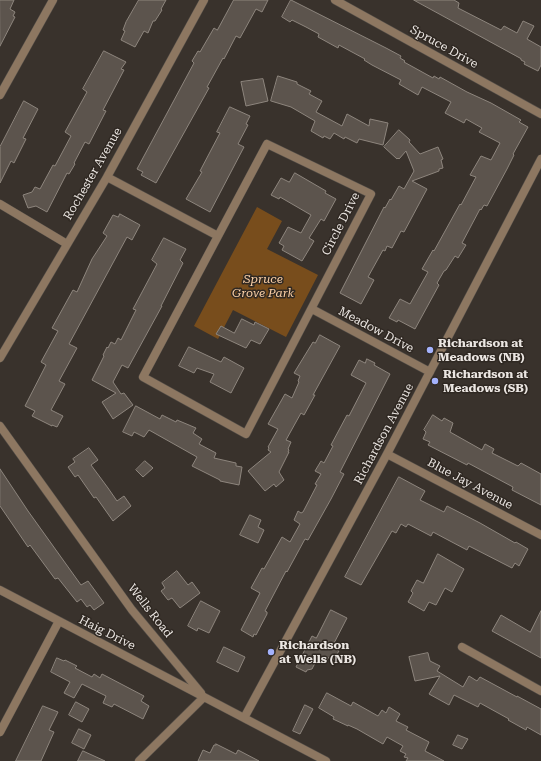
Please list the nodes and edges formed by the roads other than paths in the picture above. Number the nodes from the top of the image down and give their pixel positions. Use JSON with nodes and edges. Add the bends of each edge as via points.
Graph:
{"nodes":[{"id":1,"x":53,"y":0,"type":"edge"},
{"id":2,"x":204,"y":0,"type":"edge"},
{"id":3,"x":336,"y":0,"type":"edge"},
{"id":4,"x":0,"y":95,"type":"edge"},
{"id":5,"x":541,"y":114,"type":"edge"},
{"id":6,"x":541,"y":158,"type":"edge"},
{"id":7,"x":106,"y":177,"type":"junction"},
{"id":8,"x":0,"y":204,"type":"edge"},
{"id":9,"x":218,"y":236,"type":"junction"},
{"id":10,"x":67,"y":244,"type":"junction"},
{"id":11,"x":312,"y":309,"type":"junction"},
{"id":12,"x":0,"y":358,"type":"edge"},
{"id":13,"x":430,"y":372,"type":"junction"},
{"id":14,"x":0,"y":426,"type":"edge"},
{"id":15,"x":387,"y":454,"type":"junction"},
{"id":16,"x":541,"y":535,"type":"edge"},
{"id":17,"x":0,"y":590,"type":"edge"},
{"id":18,"x":59,"y":622,"type":"junction"},
{"id":19,"x":462,"y":648,"type":"dead end"},
{"id":20,"x":541,"y":691,"type":"edge"},
{"id":21,"x":204,"y":697,"type":"junction"},
{"id":22,"x":244,"y":718,"type":"junction"},
{"id":23,"x":0,"y":732,"type":"edge"},
{"id":24,"x":139,"y":761,"type":"edge"},
{"id":25,"x":326,"y":761,"type":"edge"}],
"edges":[{"from":1,"to":4,"type":"street"},
{"from":2,"to":7,"type":"street","name":"Rochester Avenue"},
{"from":3,"to":5,"type":"street","name":"Spruce Drive"},
{"from":6,"to":13,"type":"street","name":"Richardson Avenue"},
{"from":7,"to":9,"type":"street"},
{"from":7,"to":10,"type":"street","name":"Rochester Avenue"},
{"from":8,"to":10,"type":"street"},
{"from":9,"to":11,"type":"street","name":"Circle Drive","via":[[267,144],[371,194]]},
{"from":9,"to":11,"type":"street","name":"Circle Drive","via":[[143,377],[246,434]]},
{"from":10,"to":12,"type":"street","name":"Rochester Avenue"},
{"from":11,"to":13,"type":"street","name":"Meadow Drive"},
{"from":13,"to":15,"type":"street","name":"Richardson Avenue"},
{"from":14,"to":21,"type":"street","name":"Wells Road","via":[[132,610]]},
{"from":15,"to":16,"type":"street","name":"Blue Jay Avenue"},
{"from":15,"to":22,"type":"street","name":"Richardson Avenue"},
{"from":17,"to":18,"type":"street","name":"Haig Drive"},
{"from":18,"to":21,"type":"street","name":"Haig Drive"},
{"from":18,"to":23,"type":"street"},
{"from":19,"to":20,"type":"street"},
{"from":21,"to":22,"type":"street","name":"Wells Road"},
{"from":21,"to":24,"type":"street"},
{"from":22,"to":25,"type":"street","name":"Wells Road"}]}
